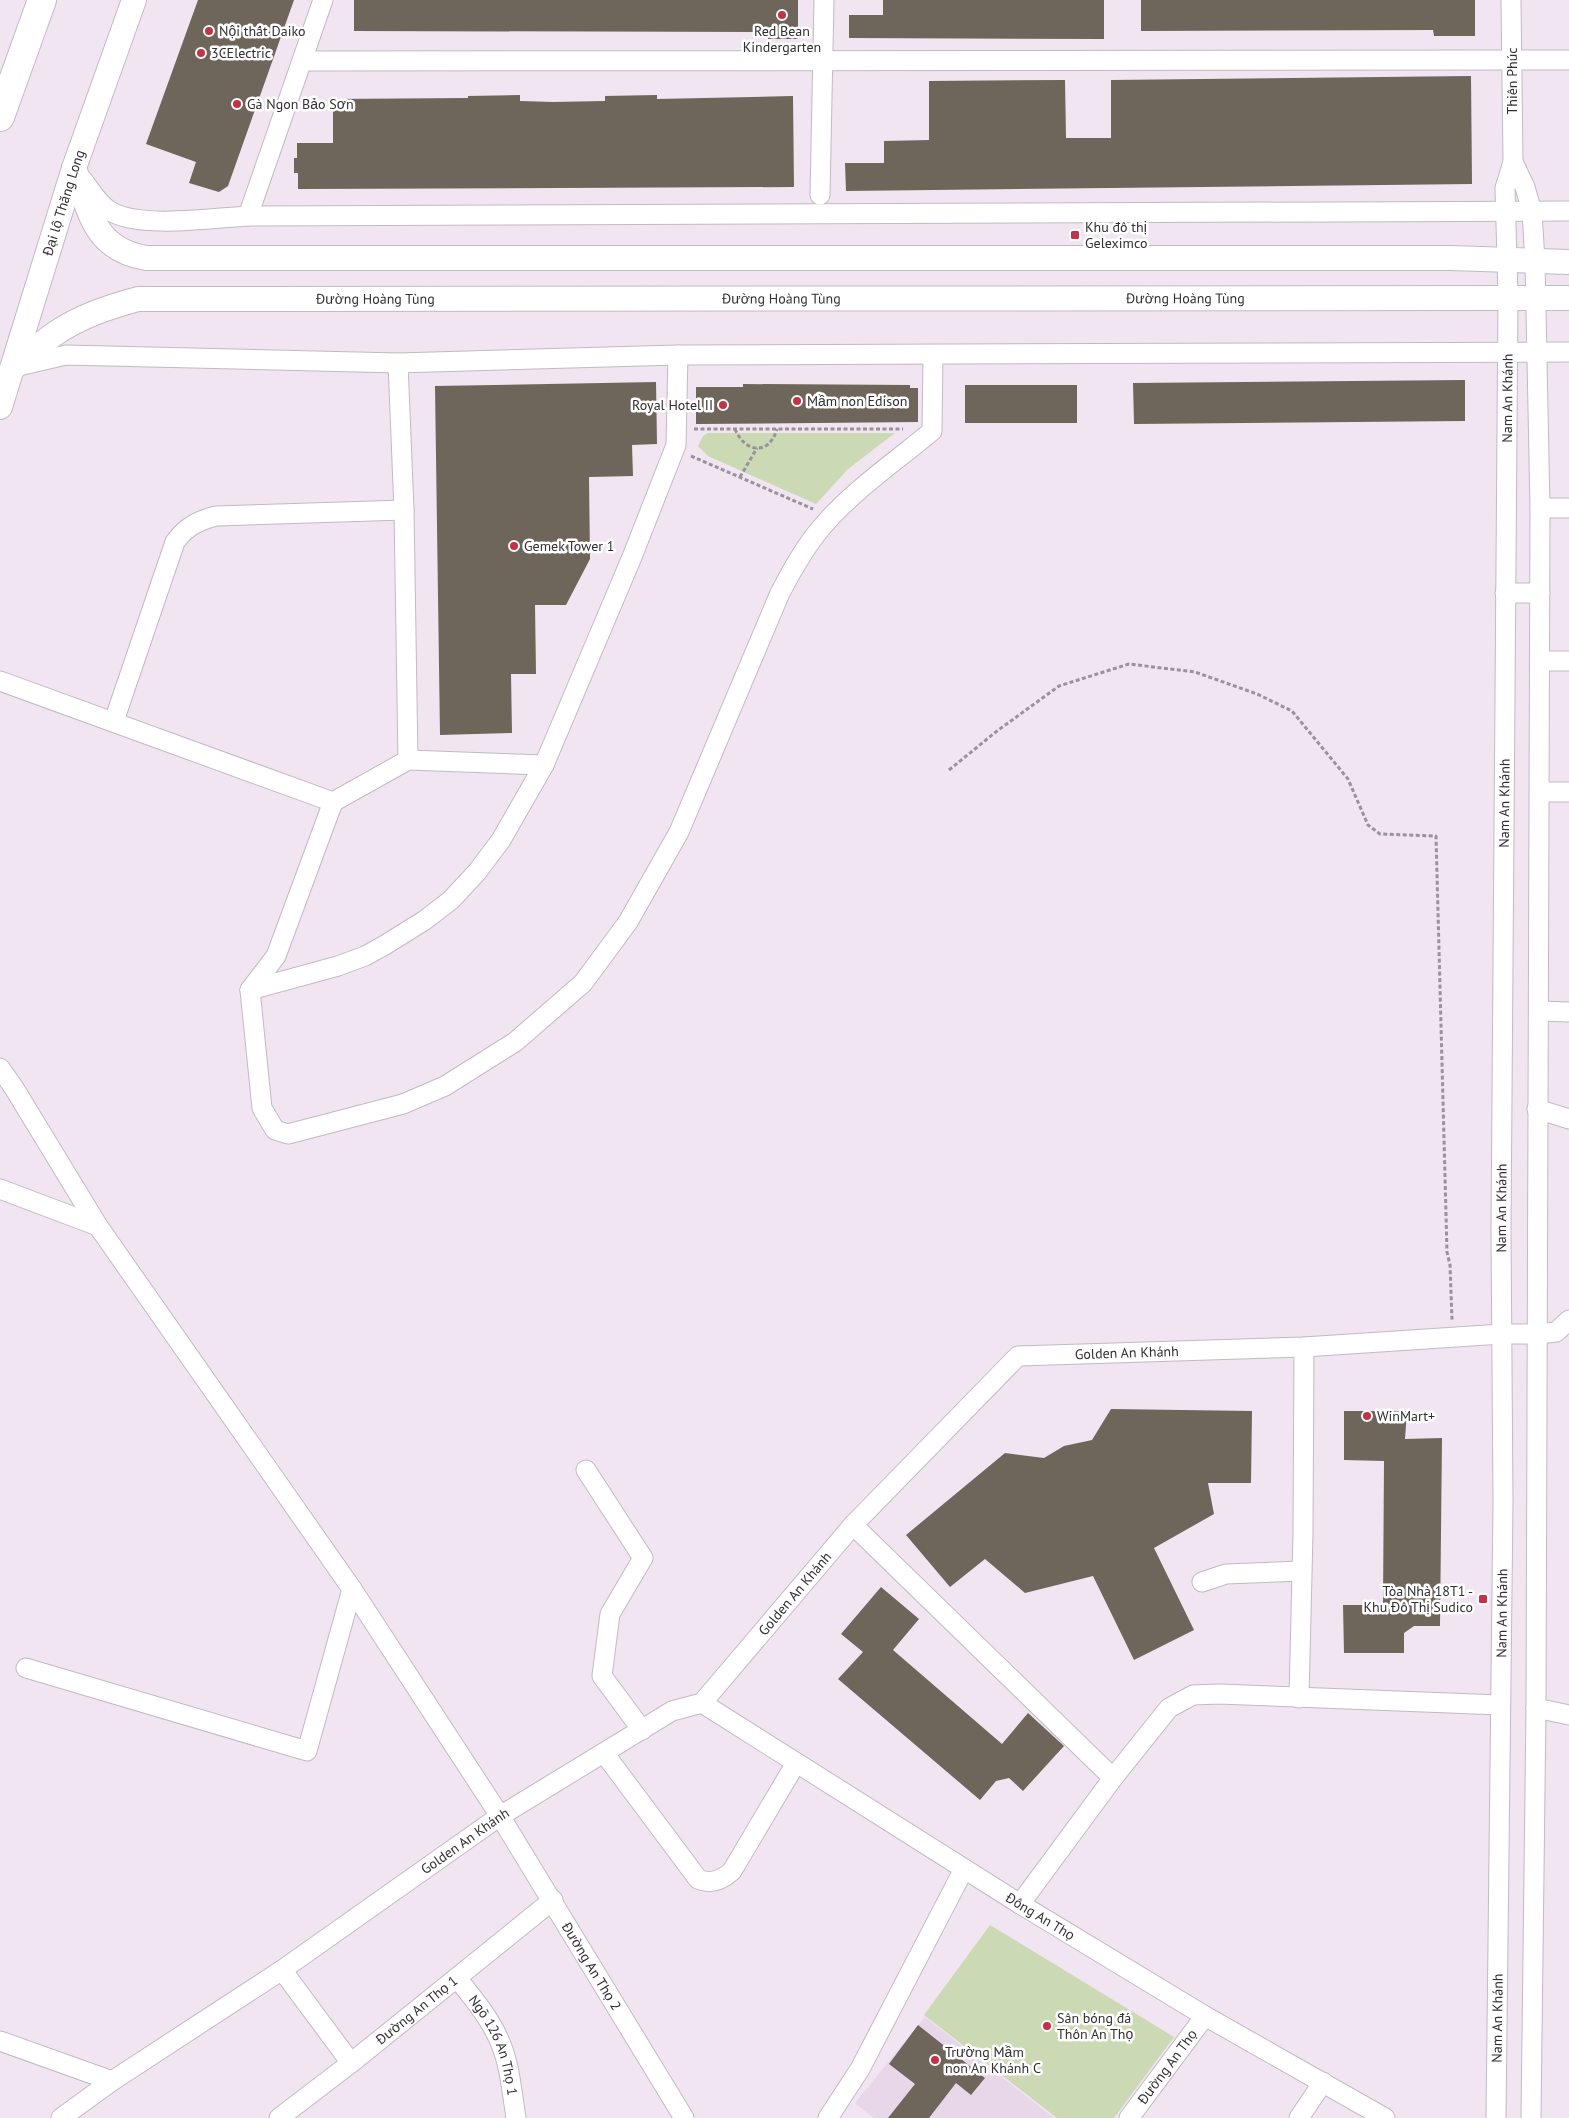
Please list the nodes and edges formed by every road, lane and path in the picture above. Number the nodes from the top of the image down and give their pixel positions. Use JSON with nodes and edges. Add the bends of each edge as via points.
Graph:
{"nodes":[{"id":1,"x":42,"y":0,"type":"edge"},
{"id":2,"x":134,"y":0,"type":"edge"},
{"id":3,"x":323,"y":0,"type":"edge"},
{"id":4,"x":824,"y":0,"type":"edge"},
{"id":5,"x":1511,"y":0,"type":"edge"},
{"id":6,"x":1511,"y":60,"type":"junction"},
{"id":7,"x":1569,"y":60,"type":"edge"},
{"id":8,"x":302,"y":61,"type":"junction"},
{"id":9,"x":823,"y":62,"type":"junction"},
{"id":10,"x":0,"y":117,"type":"edge"},
{"id":11,"x":1513,"y":162,"type":"junction"},
{"id":12,"x":74,"y":168,"type":"junction"},
{"id":13,"x":820,"y":195,"type":"dead end"},
{"id":14,"x":1569,"y":211,"type":"edge"},
{"id":15,"x":1506,"y":212,"type":"junction"},
{"id":16,"x":1532,"y":212,"type":"junction"},
{"id":17,"x":248,"y":216,"type":"junction"},
{"id":18,"x":1507,"y":260,"type":"junction"},
{"id":19,"x":1535,"y":261,"type":"junction"},
{"id":20,"x":1569,"y":262,"type":"edge"},
{"id":21,"x":1536,"y":297,"type":"junction"},
{"id":22,"x":1508,"y":298,"type":"junction"},
{"id":23,"x":1569,"y":298,"type":"edge"},
{"id":24,"x":1507,"y":352,"type":"junction"},
{"id":25,"x":1538,"y":352,"type":"junction"},
{"id":26,"x":1569,"y":352,"type":"edge"},
{"id":27,"x":678,"y":355,"type":"junction"},
{"id":28,"x":933,"y":355,"type":"junction"},
{"id":29,"x":398,"y":363,"type":"junction"},
{"id":30,"x":13,"y":368,"type":"junction"},
{"id":31,"x":0,"y":407,"type":"edge"},
{"id":32,"x":676,"y":429,"type":"junction"},
{"id":33,"x":735,"y":429,"type":"junction"},
{"id":34,"x":778,"y":429,"type":"junction"},
{"id":35,"x":932,"y":429,"type":"junction"},
{"id":36,"x":674,"y":448,"type":"junction"},
{"id":37,"x":757,"y":448,"type":"junction"},
{"id":38,"x":740,"y":477,"type":"junction"},
{"id":39,"x":1540,"y":508,"type":"junction"},
{"id":40,"x":1569,"y":508,"type":"edge"},
{"id":41,"x":404,"y":510,"type":"junction"},
{"id":42,"x":832,"y":517,"type":"junction"},
{"id":43,"x":1505,"y":593,"type":"junction"},
{"id":44,"x":1540,"y":593,"type":"junction"},
{"id":45,"x":1541,"y":661,"type":"junction"},
{"id":46,"x":1569,"y":661,"type":"edge"},
{"id":47,"x":0,"y":681,"type":"edge"},
{"id":48,"x":114,"y":721,"type":"junction"},
{"id":49,"x":408,"y":760,"type":"junction"},
{"id":50,"x":544,"y":766,"type":"junction"},
{"id":51,"x":948,"y":770,"type":"dead end"},
{"id":52,"x":1540,"y":792,"type":"junction"},
{"id":53,"x":1569,"y":792,"type":"edge"},
{"id":54,"x":333,"y":802,"type":"junction"},
{"id":55,"x":250,"y":990,"type":"junction"},
{"id":56,"x":1540,"y":1011,"type":"junction"},
{"id":57,"x":1569,"y":1012,"type":"edge"},
{"id":58,"x":0,"y":1068,"type":"edge"},
{"id":59,"x":1537,"y":1109,"type":"junction"},
{"id":60,"x":1569,"y":1119,"type":"edge"},
{"id":61,"x":0,"y":1188,"type":"edge"},
{"id":62,"x":98,"y":1226,"type":"junction"},
{"id":63,"x":1558,"y":1331,"type":"edge"},
{"id":64,"x":1502,"y":1334,"type":"junction"},
{"id":65,"x":1453,"y":1338,"type":"junction"},
{"id":66,"x":1304,"y":1347,"type":"junction"},
{"id":67,"x":586,"y":1470,"type":"dead end"},
{"id":68,"x":853,"y":1525,"type":"junction"},
{"id":69,"x":1301,"y":1571,"type":"junction"},
{"id":70,"x":1202,"y":1582,"type":"dead end"},
{"id":71,"x":352,"y":1588,"type":"junction"},
{"id":72,"x":26,"y":1668,"type":"dead end"},
{"id":73,"x":1299,"y":1698,"type":"junction"},
{"id":74,"x":702,"y":1703,"type":"junction"},
{"id":75,"x":1500,"y":1705,"type":"junction"},
{"id":76,"x":1536,"y":1708,"type":"junction"},
{"id":77,"x":1569,"y":1715,"type":"edge"},
{"id":78,"x":642,"y":1730,"type":"junction"},
{"id":79,"x":604,"y":1753,"type":"junction"},
{"id":80,"x":796,"y":1763,"type":"junction"},
{"id":81,"x":1113,"y":1778,"type":"junction"},
{"id":82,"x":500,"y":1816,"type":"junction"},
{"id":83,"x":964,"y":1869,"type":"junction"},
{"id":84,"x":553,"y":1900,"type":"junction"},
{"id":85,"x":1020,"y":1904,"type":"junction"},
{"id":86,"x":282,"y":1970,"type":"junction"},
{"id":87,"x":457,"y":1978,"type":"junction"},
{"id":88,"x":1205,"y":2016,"type":"junction"},
{"id":89,"x":0,"y":2041,"type":"edge"},
{"id":90,"x":351,"y":2063,"type":"junction"},
{"id":91,"x":112,"y":2081,"type":"junction"},
{"id":92,"x":1322,"y":2082,"type":"junction"},
{"id":93,"x":61,"y":2118,"type":"edge"},
{"id":94,"x":280,"y":2118,"type":"edge"},
{"id":95,"x":516,"y":2118,"type":"edge"},
{"id":96,"x":684,"y":2118,"type":"edge"},
{"id":97,"x":828,"y":2118,"type":"edge"},
{"id":98,"x":1129,"y":2118,"type":"edge"},
{"id":99,"x":1299,"y":2118,"type":"edge"},
{"id":100,"x":1385,"y":2118,"type":"edge"},
{"id":101,"x":1496,"y":2118,"type":"edge"},
{"id":102,"x":1531,"y":2118,"type":"edge"}],
"edges":[{"from":1,"to":10,"type":"highway"},
{"from":2,"to":12,"type":"main road","name":"Đại lộ Thăng Long"},
{"from":3,"to":8,"type":"street"},
{"from":4,"to":9,"type":"street"},
{"from":5,"to":6,"type":"street","name":"Thiên Phúc"},
{"from":6,"to":7,"type":"street"},
{"from":6,"to":9,"type":"street"},
{"from":6,"to":11,"type":"street","name":"Thiên Phúc"},
{"from":8,"to":9,"type":"street"},
{"from":8,"to":17,"type":"street"},
{"from":9,"to":13,"type":"street"},
{"from":11,"to":15,"type":"street","name":"Thiên Phúc","via":[[1505,188]]},
{"from":11,"to":16,"type":"street","name":"Thiên Phúc"},
{"from":12,"to":17,"type":"street","via":[[109,210],[134,220]]},
{"from":12,"to":18,"type":"main road","via":[[104,239],[130,255],[146,258]]},
{"from":12,"to":30,"type":"main road","name":"Đại lộ Thăng Long"},
{"from":14,"to":16,"type":"street"},
{"from":15,"to":16,"type":"street"},
{"from":15,"to":17,"type":"street"},
{"from":15,"to":18,"type":"street","name":"Thiên Phúc"},
{"from":16,"to":19,"type":"street","name":"Thiên Phúc"},
{"from":18,"to":19,"type":"main road"},
{"from":18,"to":22,"type":"street","name":"Nam An Khánh"},
{"from":19,"to":20,"type":"main road"},
{"from":19,"to":21,"type":"street","name":"Thiên Phúc"},
{"from":21,"to":22,"type":"main road","name":"Đường Hoàng Tùng"},
{"from":21,"to":23,"type":"main road","name":"Đường Hoàng Tùng"},
{"from":21,"to":25,"type":"street","name":"Thiên Phúc"},
{"from":22,"to":24,"type":"street","name":"Nam An Khánh"},
{"from":22,"to":30,"type":"main road","name":"Đường Hoàng Tùng","via":[[138,299],[77,321],[55,334]]},
{"from":24,"to":25,"type":"street"},
{"from":24,"to":28,"type":"street"},
{"from":24,"to":43,"type":"street","name":"Nam An Khánh"},
{"from":25,"to":26,"type":"street"},
{"from":25,"to":39,"type":"street","name":"Thiên Phúc"},
{"from":27,"to":28,"type":"street"},
{"from":27,"to":29,"type":"street"},
{"from":27,"to":32,"type":"street"},
{"from":28,"to":35,"type":"street"},
{"from":29,"to":30,"type":"street","via":[[66,356]]},
{"from":29,"to":41,"type":"street"},
{"from":30,"to":31,"type":"main road","name":"Đại lộ Thăng Long"},
{"from":32,"to":33,"type":"path"},
{"from":32,"to":36,"type":"street"},
{"from":33,"to":34,"type":"path"},
{"from":33,"to":37,"type":"path","via":[[746,445]]},
{"from":34,"to":35,"type":"path"},
{"from":34,"to":37,"type":"path","via":[[769,444]]},
{"from":35,"to":42,"type":"street"},
{"from":36,"to":38,"type":"path"},
{"from":36,"to":50,"type":"street"},
{"from":37,"to":38,"type":"path"},
{"from":38,"to":42,"type":"path"},
{"from":39,"to":40,"type":"street"},
{"from":39,"to":44,"type":"street"},
{"from":41,"to":48,"type":"street","via":[[216,516],[192,524],[175,542]]},
{"from":41,"to":49,"type":"street"},
{"from":42,"to":55,"type":"street","via":[[800,557],[780,593],[678,832],[628,922],[583,983],[515,1042],[445,1086],[403,1104],[288,1134],[275,1130],[262,1108]]},
{"from":43,"to":44,"type":"street"},
{"from":43,"to":64,"type":"street","name":"Nam An Khánh"},
{"from":44,"to":45,"type":"street"},
{"from":45,"to":46,"type":"street"},
{"from":45,"to":52,"type":"street"},
{"from":47,"to":48,"type":"street"},
{"from":48,"to":54,"type":"street"},
{"from":49,"to":50,"type":"street"},
{"from":49,"to":54,"type":"street"},
{"from":50,"to":55,"type":"street","via":[[502,840],[451,900],[365,956],[331,969]]},
{"from":51,"to":65,"type":"path","via":[[1059,686],[1129,664],[1195,672],[1257,694],[1292,711],[1348,779],[1368,825],[1380,834],[1436,836],[1447,1242]]},
{"from":52,"to":53,"type":"street"},
{"from":52,"to":56,"type":"street"},
{"from":54,"to":55,"type":"street","via":[[276,956]]},
{"from":56,"to":57,"type":"street"},
{"from":56,"to":59,"type":"street"},
{"from":58,"to":62,"type":"street","name":"Đường An Thọ 2"},
{"from":59,"to":60,"type":"street"},
{"from":59,"to":63,"type":"street"},
{"from":61,"to":62,"type":"street"},
{"from":62,"to":71,"type":"street","name":"Đường An Thọ 2"},
{"from":63,"to":64,"type":"street","name":"Golden An Khánh"},
{"from":63,"to":76,"type":"street"},
{"from":64,"to":65,"type":"street","name":"Golden An Khánh"},
{"from":64,"to":75,"type":"street","name":"Nam An Khánh"},
{"from":65,"to":66,"type":"street","name":"Golden An Khánh"},
{"from":66,"to":68,"type":"street","name":"Golden An Khánh","via":[[1018,1356]]},
{"from":66,"to":69,"type":"street"},
{"from":67,"to":78,"type":"street","via":[[643,1558],[610,1614],[602,1676]]},
{"from":68,"to":74,"type":"street","name":"Golden An Khánh"},
{"from":68,"to":81,"type":"street"},
{"from":69,"to":70,"type":"street","via":[[1226,1574]]},
{"from":69,"to":73,"type":"street"},
{"from":71,"to":72,"type":"street","via":[[307,1751]]},
{"from":71,"to":82,"type":"street","name":"Đường An Thọ 2"},
{"from":73,"to":75,"type":"street"},
{"from":73,"to":81,"type":"street","via":[[1193,1695],[1169,1708]]},
{"from":74,"to":78,"type":"street","name":"Golden An Khánh","via":[[672,1711]]},
{"from":74,"to":80,"type":"street","name":"Đông An Thọ"},
{"from":75,"to":101,"type":"street","name":"Nam An Khánh"},
{"from":76,"to":77,"type":"street"},
{"from":76,"to":102,"type":"street"},
{"from":78,"to":79,"type":"street","name":"Golden An Khánh"},
{"from":79,"to":80,"type":"street","via":[[698,1879],[706,1882],[724,1878],[732,1871]]},
{"from":79,"to":82,"type":"street","name":"Golden An Khánh"},
{"from":80,"to":83,"type":"street","name":"Đông An Thọ"},
{"from":81,"to":85,"type":"street"},
{"from":82,"to":84,"type":"street","name":"Đường An Thọ 2"},
{"from":82,"to":86,"type":"street","name":"Golden An Khánh"},
{"from":83,"to":85,"type":"street","name":"Đông An Thọ"},
{"from":83,"to":97,"type":"street","via":[[860,2069]]},
{"from":84,"to":87,"type":"street","name":"Đường An Thọ 1"},
{"from":84,"to":96,"type":"street","name":"Đường An Thọ 2"},
{"from":85,"to":88,"type":"street","name":"Đông An Thọ"},
{"from":86,"to":90,"type":"street"},
{"from":86,"to":91,"type":"street","name":"Golden An Khánh"},
{"from":87,"to":90,"type":"street","name":"Đường An Thọ 1"},
{"from":87,"to":95,"type":"street","name":"Ngõ 126 An Thọ 1","via":[[489,2020],[501,2043]]},
{"from":88,"to":92,"type":"street","name":"Đông An Thọ"},
{"from":88,"to":98,"type":"street","name":"Đường An Thọ"},
{"from":89,"to":91,"type":"street"},
{"from":90,"to":94,"type":"street","name":"Đường An Thọ 1"},
{"from":91,"to":93,"type":"street","name":"Golden An Khánh"},
{"from":92,"to":99,"type":"street"},
{"from":92,"to":100,"type":"street","name":"Đông An Thọ"}]}
